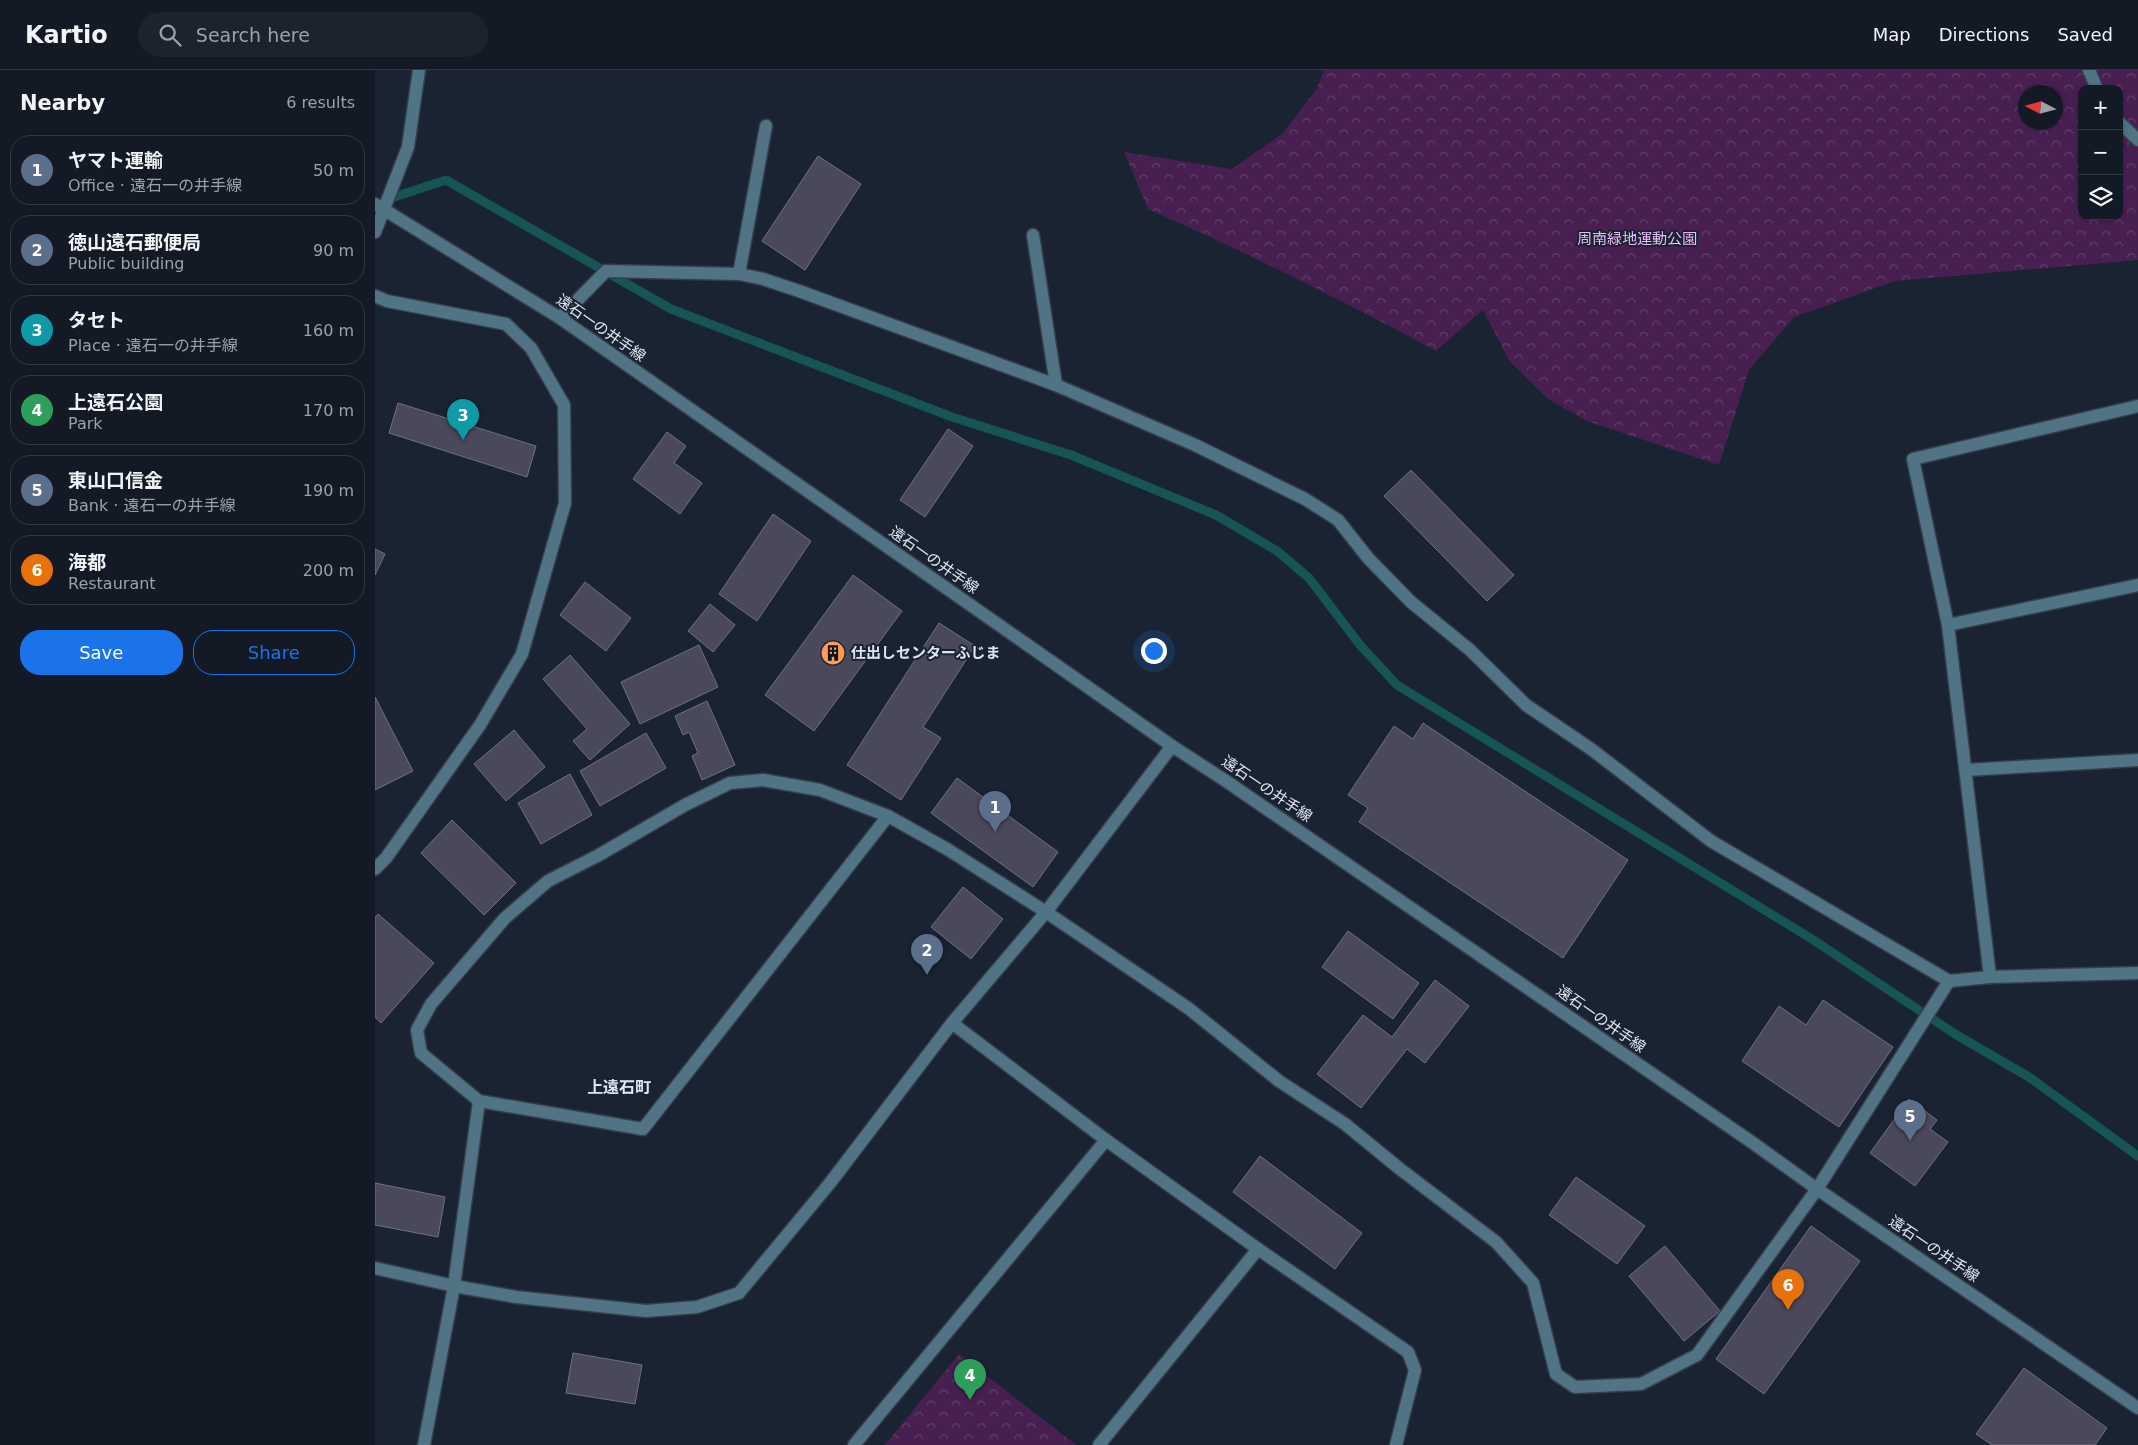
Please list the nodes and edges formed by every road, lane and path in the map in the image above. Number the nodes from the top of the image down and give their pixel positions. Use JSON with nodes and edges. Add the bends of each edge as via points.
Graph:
{"nodes":[{"id":1,"x":419,"y":70,"type":"edge"},
{"id":2,"x":2089,"y":70,"type":"edge"},
{"id":3,"x":2095,"y":85,"type":"edge"},
{"id":4,"x":765,"y":126,"type":"dead end"},
{"id":5,"x":2123,"y":126,"type":"edge"},
{"id":6,"x":2138,"y":140,"type":"edge"},
{"id":7,"x":379,"y":206,"type":"edge"},
{"id":8,"x":375,"y":232,"type":"edge"},
{"id":9,"x":1033,"y":235,"type":"dead end"},
{"id":10,"x":739,"y":274,"type":"junction"},
{"id":11,"x":375,"y":296,"type":"edge"},
{"id":12,"x":560,"y":318,"type":"junction"},
{"id":13,"x":1055,"y":385,"type":"junction"},
{"id":14,"x":2138,"y":406,"type":"edge"},
{"id":15,"x":2138,"y":585,"type":"edge"},
{"id":16,"x":1949,"y":625,"type":"junction"},
{"id":17,"x":1172,"y":746,"type":"junction"},
{"id":18,"x":2138,"y":760,"type":"edge"},
{"id":19,"x":1966,"y":770,"type":"junction"},
{"id":20,"x":888,"y":816,"type":"junction"},
{"id":21,"x":375,"y":869,"type":"edge"},
{"id":22,"x":1046,"y":912,"type":"junction"},
{"id":23,"x":2138,"y":973,"type":"edge"},
{"id":24,"x":1990,"y":977,"type":"junction"},
{"id":25,"x":1949,"y":981,"type":"junction"},
{"id":26,"x":952,"y":1023,"type":"junction"},
{"id":27,"x":479,"y":1100,"type":"junction"},
{"id":28,"x":1106,"y":1140,"type":"junction"},
{"id":29,"x":1817,"y":1189,"type":"junction"},
{"id":30,"x":1258,"y":1249,"type":"junction"},
{"id":31,"x":375,"y":1268,"type":"edge"},
{"id":32,"x":454,"y":1286,"type":"junction"},
{"id":33,"x":2138,"y":1408,"type":"edge"},
{"id":34,"x":424,"y":1445,"type":"edge"},
{"id":35,"x":854,"y":1445,"type":"edge"},
{"id":36,"x":1099,"y":1445,"type":"edge"},
{"id":37,"x":1395,"y":1445,"type":"edge"}],
"edges":[{"from":1,"to":7,"type":"street","via":[[408,147]]},
{"from":2,"to":3,"type":"street"},
{"from":4,"to":10,"type":"street"},
{"from":5,"to":6,"type":"street"},
{"from":7,"to":8,"type":"street"},
{"from":7,"to":12,"type":"street","name":"遠石一の井手線"},
{"from":9,"to":13,"type":"street"},
{"from":10,"to":12,"type":"street","via":[[606,271]]},
{"from":10,"to":13,"type":"street","via":[[799,291]]},
{"from":11,"to":21,"type":"street","via":[[506,324],[531,348],[564,405],[565,503],[522,654],[480,725]]},
{"from":12,"to":17,"type":"street","name":"遠石一の井手線"},
{"from":13,"to":25,"type":"street","via":[[1195,445],[1305,499],[1339,520],[1368,558],[1411,602],[1470,650],[1525,705],[1591,749],[1711,841]]},
{"from":14,"to":16,"type":"street","via":[[1913,459]]},
{"from":15,"to":16,"type":"street"},
{"from":16,"to":19,"type":"street"},
{"from":17,"to":22,"type":"street"},
{"from":17,"to":29,"type":"street","name":"遠石一の井手線","via":[[1226,780]]},
{"from":18,"to":19,"type":"street"},
{"from":19,"to":24,"type":"street"},
{"from":20,"to":22,"type":"street","via":[[947,848]]},
{"from":20,"to":27,"type":"street","via":[[643,1129]]},
{"from":20,"to":27,"type":"street","via":[[820,790],[763,780],[729,784],[548,881],[505,918],[431,1004],[417,1030],[421,1053]]},
{"from":22,"to":26,"type":"street"},
{"from":22,"to":29,"type":"street","via":[[1188,1008],[1279,1081],[1345,1124],[1496,1242],[1533,1283],[1556,1374],[1575,1387],[1641,1384],[1697,1355]]},
{"from":23,"to":24,"type":"street"},
{"from":24,"to":25,"type":"street"},
{"from":25,"to":29,"type":"street"},
{"from":26,"to":28,"type":"street"},
{"from":26,"to":32,"type":"street","via":[[830,1183],[739,1293],[697,1307],[646,1311],[516,1297]]},
{"from":27,"to":32,"type":"street"},
{"from":28,"to":30,"type":"street"},
{"from":28,"to":35,"type":"street"},
{"from":29,"to":33,"type":"street","name":"遠石一の井手線"},
{"from":30,"to":36,"type":"street"},
{"from":30,"to":37,"type":"street","via":[[1408,1352],[1415,1370]]},
{"from":31,"to":32,"type":"street"},
{"from":32,"to":34,"type":"street"}]}
